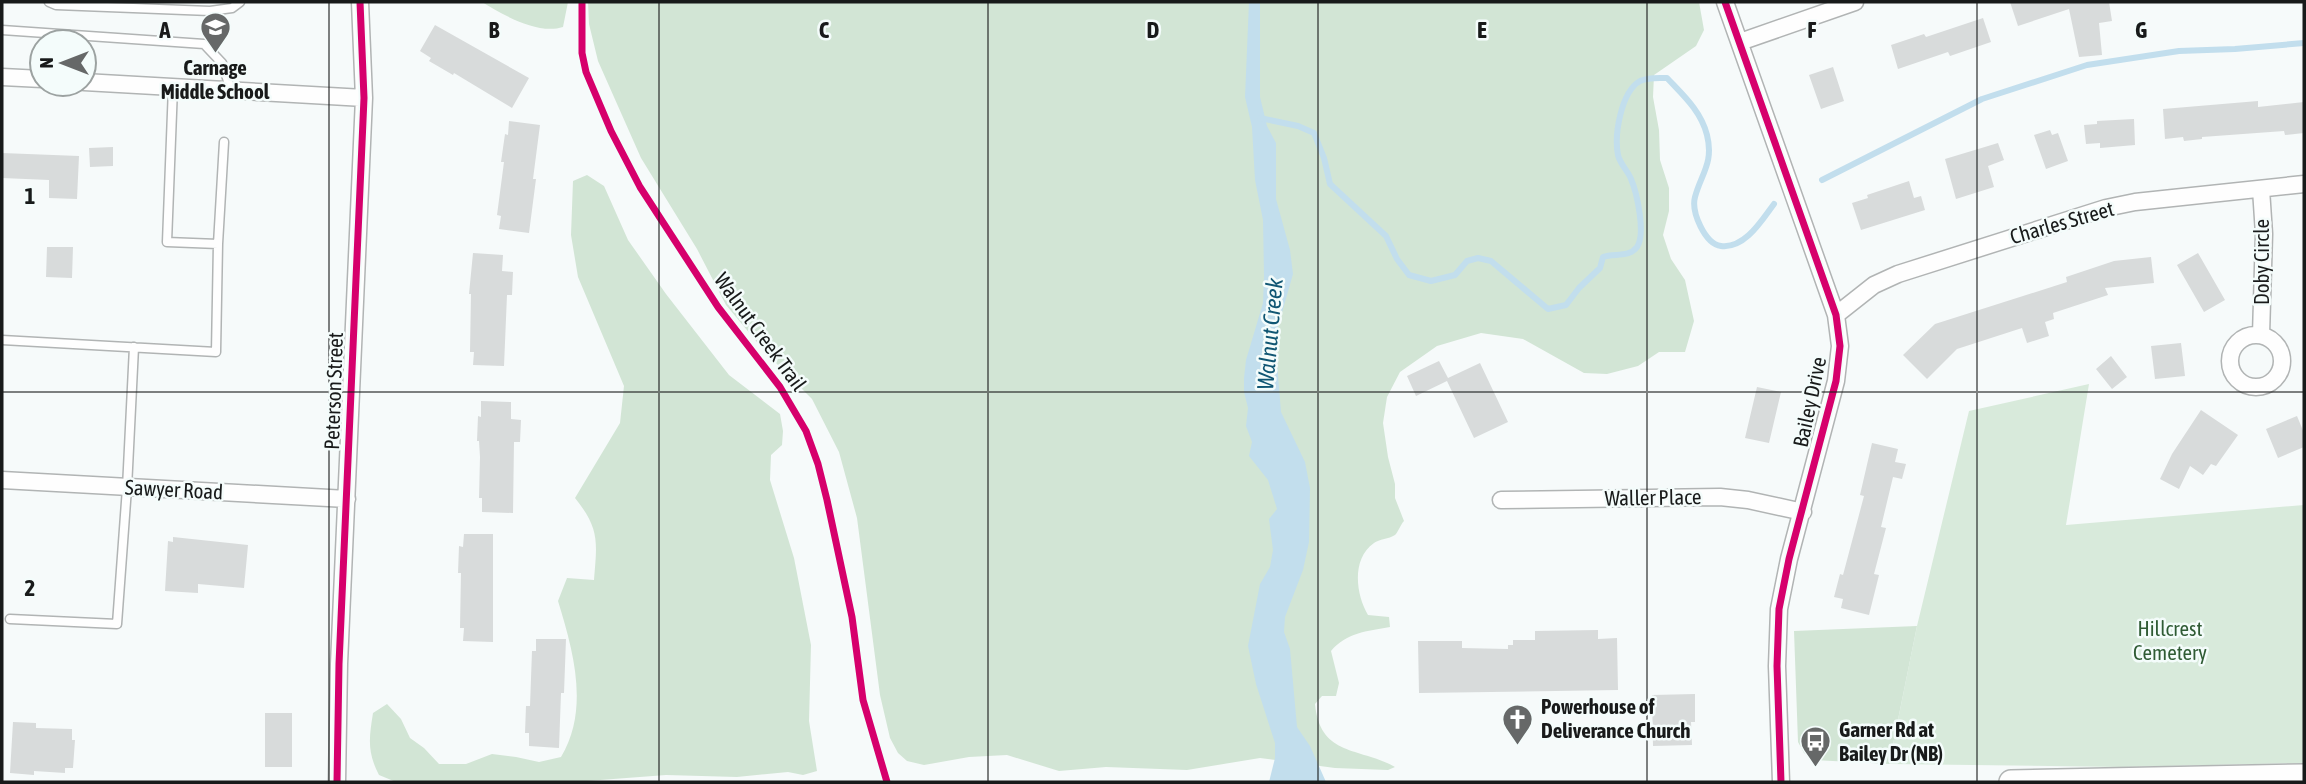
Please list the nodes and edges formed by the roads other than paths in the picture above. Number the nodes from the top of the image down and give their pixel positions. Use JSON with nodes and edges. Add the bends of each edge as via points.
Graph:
{"nodes":[{"id":1,"x":49,"y":2,"type":"edge"},
{"id":2,"x":240,"y":2,"type":"edge"},
{"id":3,"x":360,"y":2,"type":"edge"},
{"id":4,"x":1726,"y":2,"type":"edge"},
{"id":5,"x":1855,"y":2,"type":"edge"},
{"id":6,"x":2,"y":30,"type":"edge"},
{"id":7,"x":1740,"y":42,"type":"junction"},
{"id":8,"x":2,"y":77,"type":"edge"},
{"id":9,"x":28,"y":78,"type":"edge"},
{"id":10,"x":98,"y":83,"type":"edge"},
{"id":11,"x":173,"y":87,"type":"junction"},
{"id":12,"x":231,"y":90,"type":"junction"},
{"id":13,"x":365,"y":98,"type":"junction"},
{"id":14,"x":224,"y":142,"type":"dead end"},
{"id":15,"x":2304,"y":184,"type":"edge"},
{"id":16,"x":2261,"y":189,"type":"junction"},
{"id":17,"x":218,"y":244,"type":"junction"},
{"id":18,"x":1836,"y":315,"type":"junction"},
{"id":19,"x":2261,"y":335,"type":"dead end"},
{"id":20,"x":2,"y":340,"type":"edge"},
{"id":21,"x":134,"y":347,"type":"junction"},
{"id":22,"x":2,"y":480,"type":"edge"},
{"id":23,"x":127,"y":488,"type":"junction"},
{"id":24,"x":347,"y":499,"type":"junction"},
{"id":25,"x":1502,"y":500,"type":"dead end"},
{"id":26,"x":1802,"y":512,"type":"junction"},
{"id":27,"x":10,"y":619,"type":"dead end"},
{"id":28,"x":2304,"y":776,"type":"edge"},
{"id":29,"x":2081,"y":781,"type":"edge"},
{"id":30,"x":337,"y":782,"type":"edge"},
{"id":31,"x":1781,"y":782,"type":"edge"},
{"id":32,"x":2011,"y":782,"type":"edge"}],
"edges":[{"from":1,"to":2,"type":"lane","via":[[196,11],[232,8]]},
{"from":3,"to":13,"type":"street","name":"Peterson Street"},
{"from":4,"to":7,"type":"street","name":"Bailey Drive"},
{"from":5,"to":7,"type":"street"},
{"from":6,"to":12,"type":"lane","via":[[204,44],[222,64]]},
{"from":7,"to":18,"type":"street","name":"Bailey Drive"},
{"from":8,"to":9,"type":"street"},
{"from":10,"to":11,"type":"street"},
{"from":11,"to":12,"type":"street"},
{"from":11,"to":17,"type":"lane","via":[[167,242]]},
{"from":12,"to":13,"type":"street"},
{"from":13,"to":24,"type":"street","name":"Peterson Street"},
{"from":14,"to":17,"type":"lane"},
{"from":15,"to":16,"type":"street","name":"Charles Street"},
{"from":16,"to":18,"type":"street","name":"Charles Street","via":[[2135,202],[2081,216],[1898,274],[1874,285]]},
{"from":16,"to":19,"type":"street","name":"Doby Circle"},
{"from":17,"to":21,"type":"lane","via":[[216,352]]},
{"from":18,"to":26,"type":"street","name":"Bailey Drive","via":[[1840,346],[1836,381]]},
{"from":20,"to":21,"type":"lane"},
{"from":21,"to":23,"type":"lane"},
{"from":22,"to":23,"type":"street","name":"Sawyer Road"},
{"from":23,"to":24,"type":"street","name":"Sawyer Road"},
{"from":23,"to":27,"type":"lane","via":[[117,624]]},
{"from":24,"to":30,"type":"street","name":"Peterson Street"},
{"from":25,"to":26,"type":"street","name":"Waller Place","via":[[1720,497]]},
{"from":26,"to":31,"type":"street","name":"Bailey Drive","via":[[1779,609]]},
{"from":28,"to":29,"type":"main road"},
{"from":29,"to":32,"type":"main road"}]}
